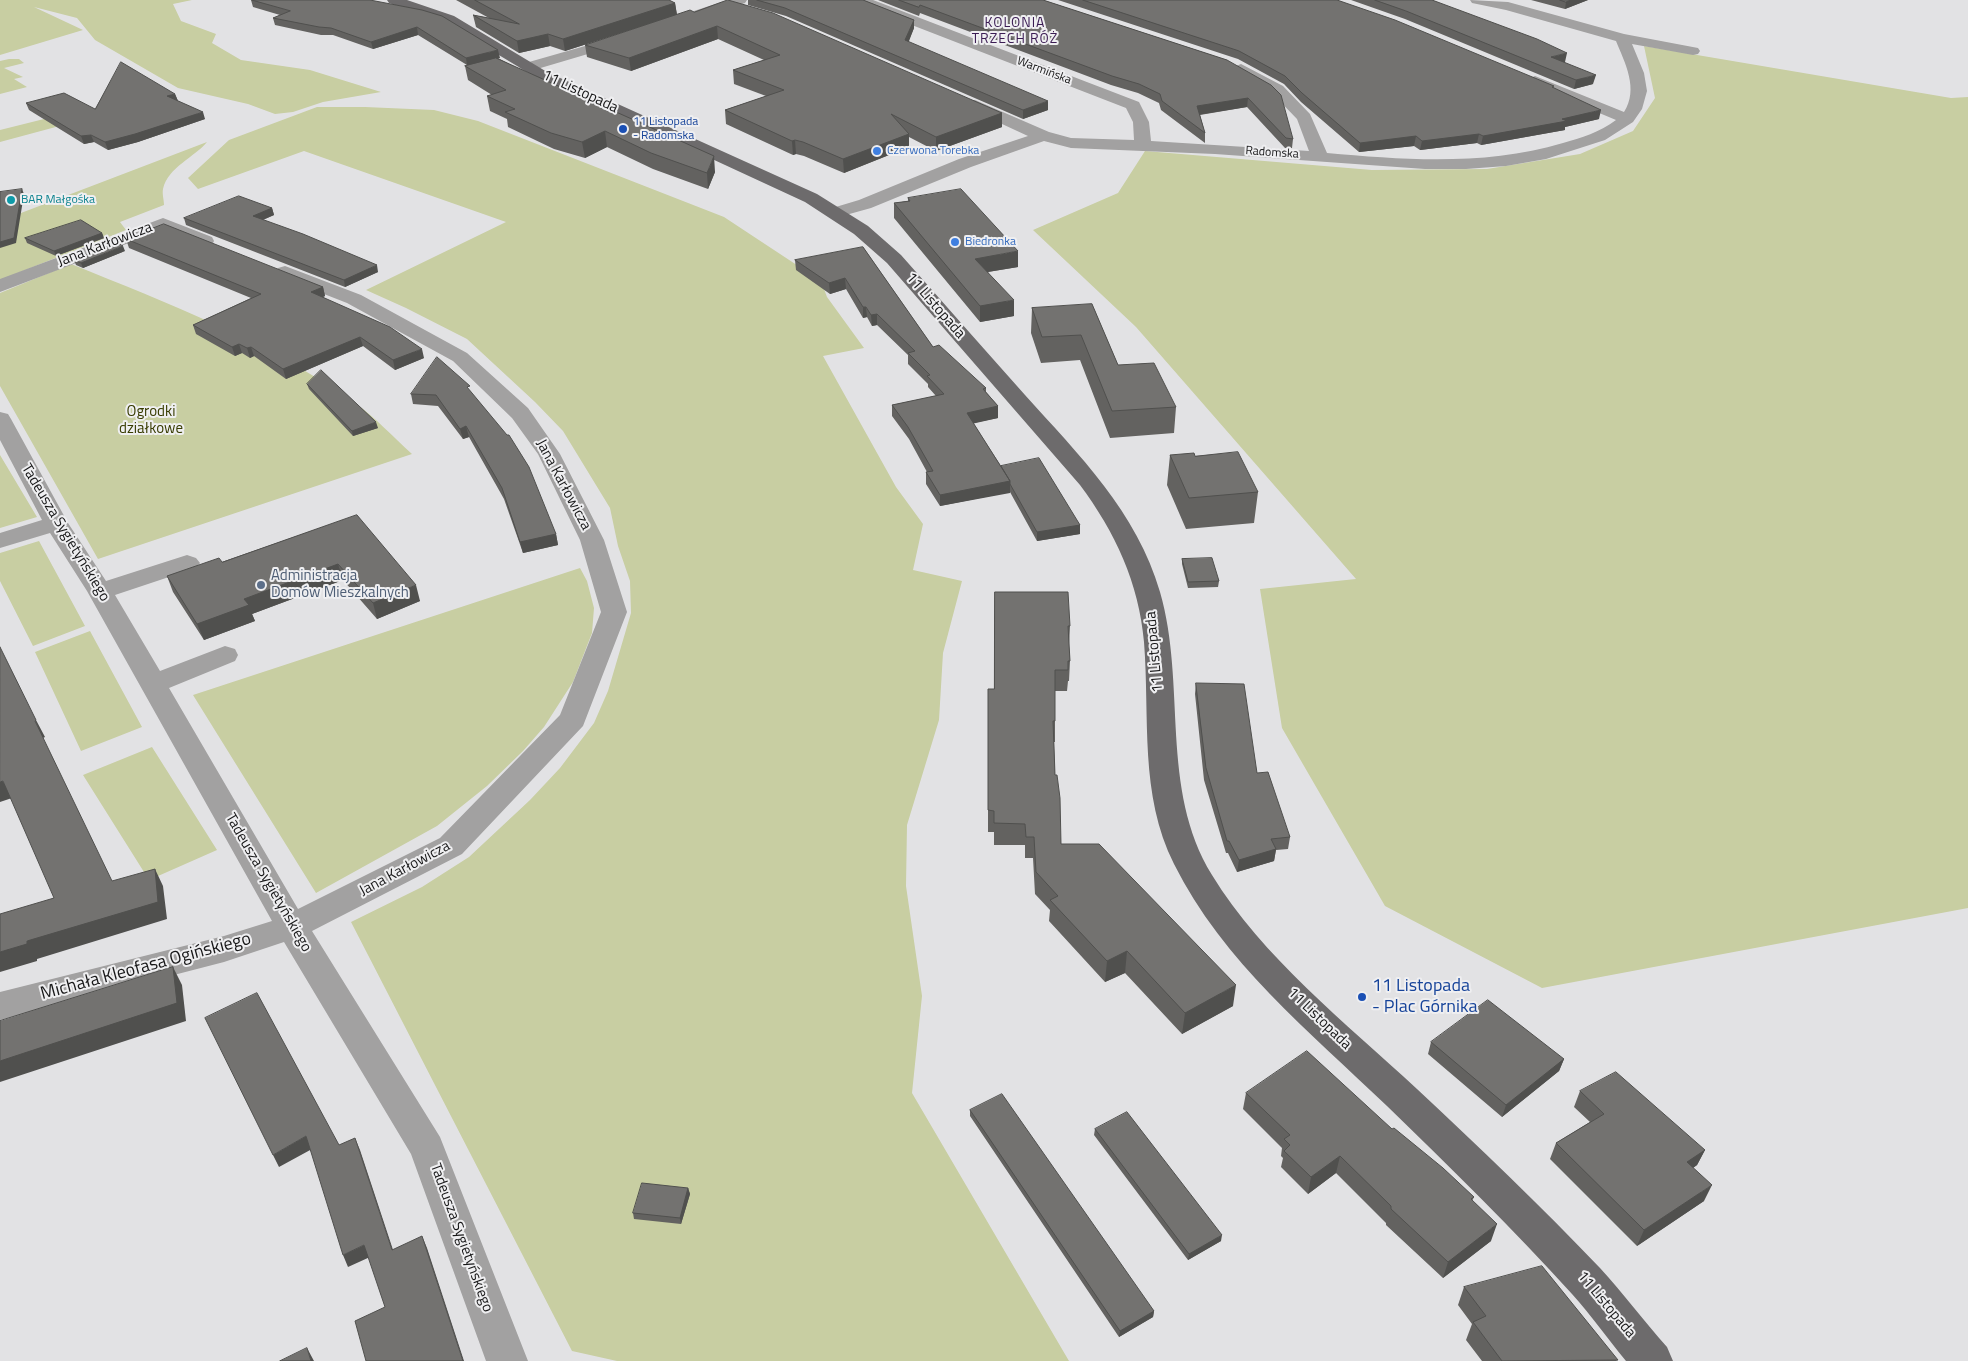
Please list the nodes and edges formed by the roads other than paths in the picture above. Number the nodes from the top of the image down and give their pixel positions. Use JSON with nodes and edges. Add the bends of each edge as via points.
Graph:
{"nodes":[{"id":1,"x":394,"y":0,"type":"edge"},
{"id":2,"x":860,"y":0,"type":"edge"},
{"id":3,"x":1476,"y":0,"type":"edge"},
{"id":4,"x":733,"y":2,"type":"edge"},
{"id":5,"x":753,"y":13,"type":"edge"},
{"id":6,"x":682,"y":20,"type":"edge"},
{"id":7,"x":630,"y":37,"type":"edge"},
{"id":8,"x":1622,"y":38,"type":"junction"},
{"id":9,"x":1693,"y":51,"type":"dead end"},
{"id":10,"x":1232,"y":64,"type":"edge"},
{"id":11,"x":527,"y":67,"type":"junction"},
{"id":12,"x":1521,"y":75,"type":"edge"},
{"id":13,"x":953,"y":96,"type":"edge"},
{"id":14,"x":1627,"y":119,"type":"junction"},
{"id":15,"x":1043,"y":136,"type":"junction"},
{"id":16,"x":1142,"y":145,"type":"junction"},
{"id":17,"x":1320,"y":157,"type":"junction"},
{"id":18,"x":836,"y":213,"type":"junction"},
{"id":19,"x":222,"y":247,"type":"edge"},
{"id":20,"x":265,"y":264,"type":"edge"},
{"id":21,"x":0,"y":286,"type":"edge"},
{"id":22,"x":0,"y":420,"type":"edge"},
{"id":23,"x":56,"y":523,"type":"junction"},
{"id":24,"x":0,"y":541,"type":"edge"},
{"id":25,"x":187,"y":563,"type":"dead end"},
{"id":26,"x":100,"y":591,"type":"junction"},
{"id":27,"x":225,"y":655,"type":"dead end"},
{"id":28,"x":153,"y":684,"type":"junction"},
{"id":29,"x":292,"y":927,"type":"junction"},
{"id":30,"x":0,"y":1006,"type":"edge"},
{"id":31,"x":507,"y":1361,"type":"edge"},
{"id":32,"x":1652,"y":1361,"type":"edge"}],
"edges":[{"from":1,"to":11,"type":"main road","name":"11 Listopada","via":[[450,19]]},
{"from":2,"to":16,"type":"street","name":"Warmińska","via":[[1133,105],[1141,122]]},
{"from":3,"to":8,"type":"street"},
{"from":4,"to":5,"type":"street"},
{"from":4,"to":6,"type":"street"},
{"from":7,"to":11,"type":"street"},
{"from":8,"to":9,"type":"street"},
{"from":8,"to":14,"type":"street","name":"Radomska","via":[[1640,91]]},
{"from":10,"to":17,"type":"street","via":[[1277,89],[1304,117]]},
{"from":11,"to":18,"type":"main road","name":"11 Listopada","via":[[787,186]]},
{"from":12,"to":14,"type":"street"},
{"from":13,"to":15,"type":"street","name":"Radomska"},
{"from":14,"to":17,"type":"street","name":"Radomska","via":[[1606,134],[1567,149],[1520,159],[1458,165]]},
{"from":15,"to":16,"type":"street","name":"Radomska","via":[[1071,143]]},
{"from":15,"to":18,"type":"street"},
{"from":16,"to":17,"type":"street","name":"Radomska"},
{"from":18,"to":32,"type":"main road","name":"11 Listopada","via":[[894,259],[1072,461],[1123,532],[1151,604],[1157,641],[1165,776],[1175,827],[1189,862],[1231,929],[1262,965],[1485,1176],[1588,1283]]},
{"from":19,"to":21,"type":"street","name":"Jana Karłowicza","via":[[163,223]]},
{"from":20,"to":29,"type":"street","name":"Jana Karłowicza","via":[[354,299],[460,357],[520,413],[549,454],[592,540],[614,612],[574,719],[451,846]]},
{"from":22,"to":23,"type":"street","name":"Tadeusza Sygietyńskiego"},
{"from":23,"to":24,"type":"street"},
{"from":23,"to":26,"type":"street","name":"Tadeusza Sygietyńskiego"},
{"from":25,"to":26,"type":"street"},
{"from":26,"to":28,"type":"street","name":"Tadeusza Sygietyńskiego"},
{"from":27,"to":28,"type":"street"},
{"from":28,"to":29,"type":"street","name":"Tadeusza Sygietyńskiego"},
{"from":29,"to":30,"type":"street","name":"Michała Kleofasa Ogińskiego","via":[[224,949]]},
{"from":29,"to":31,"type":"street","name":"Tadeusza Sygietyńskiego","via":[[427,1148]]}]}
